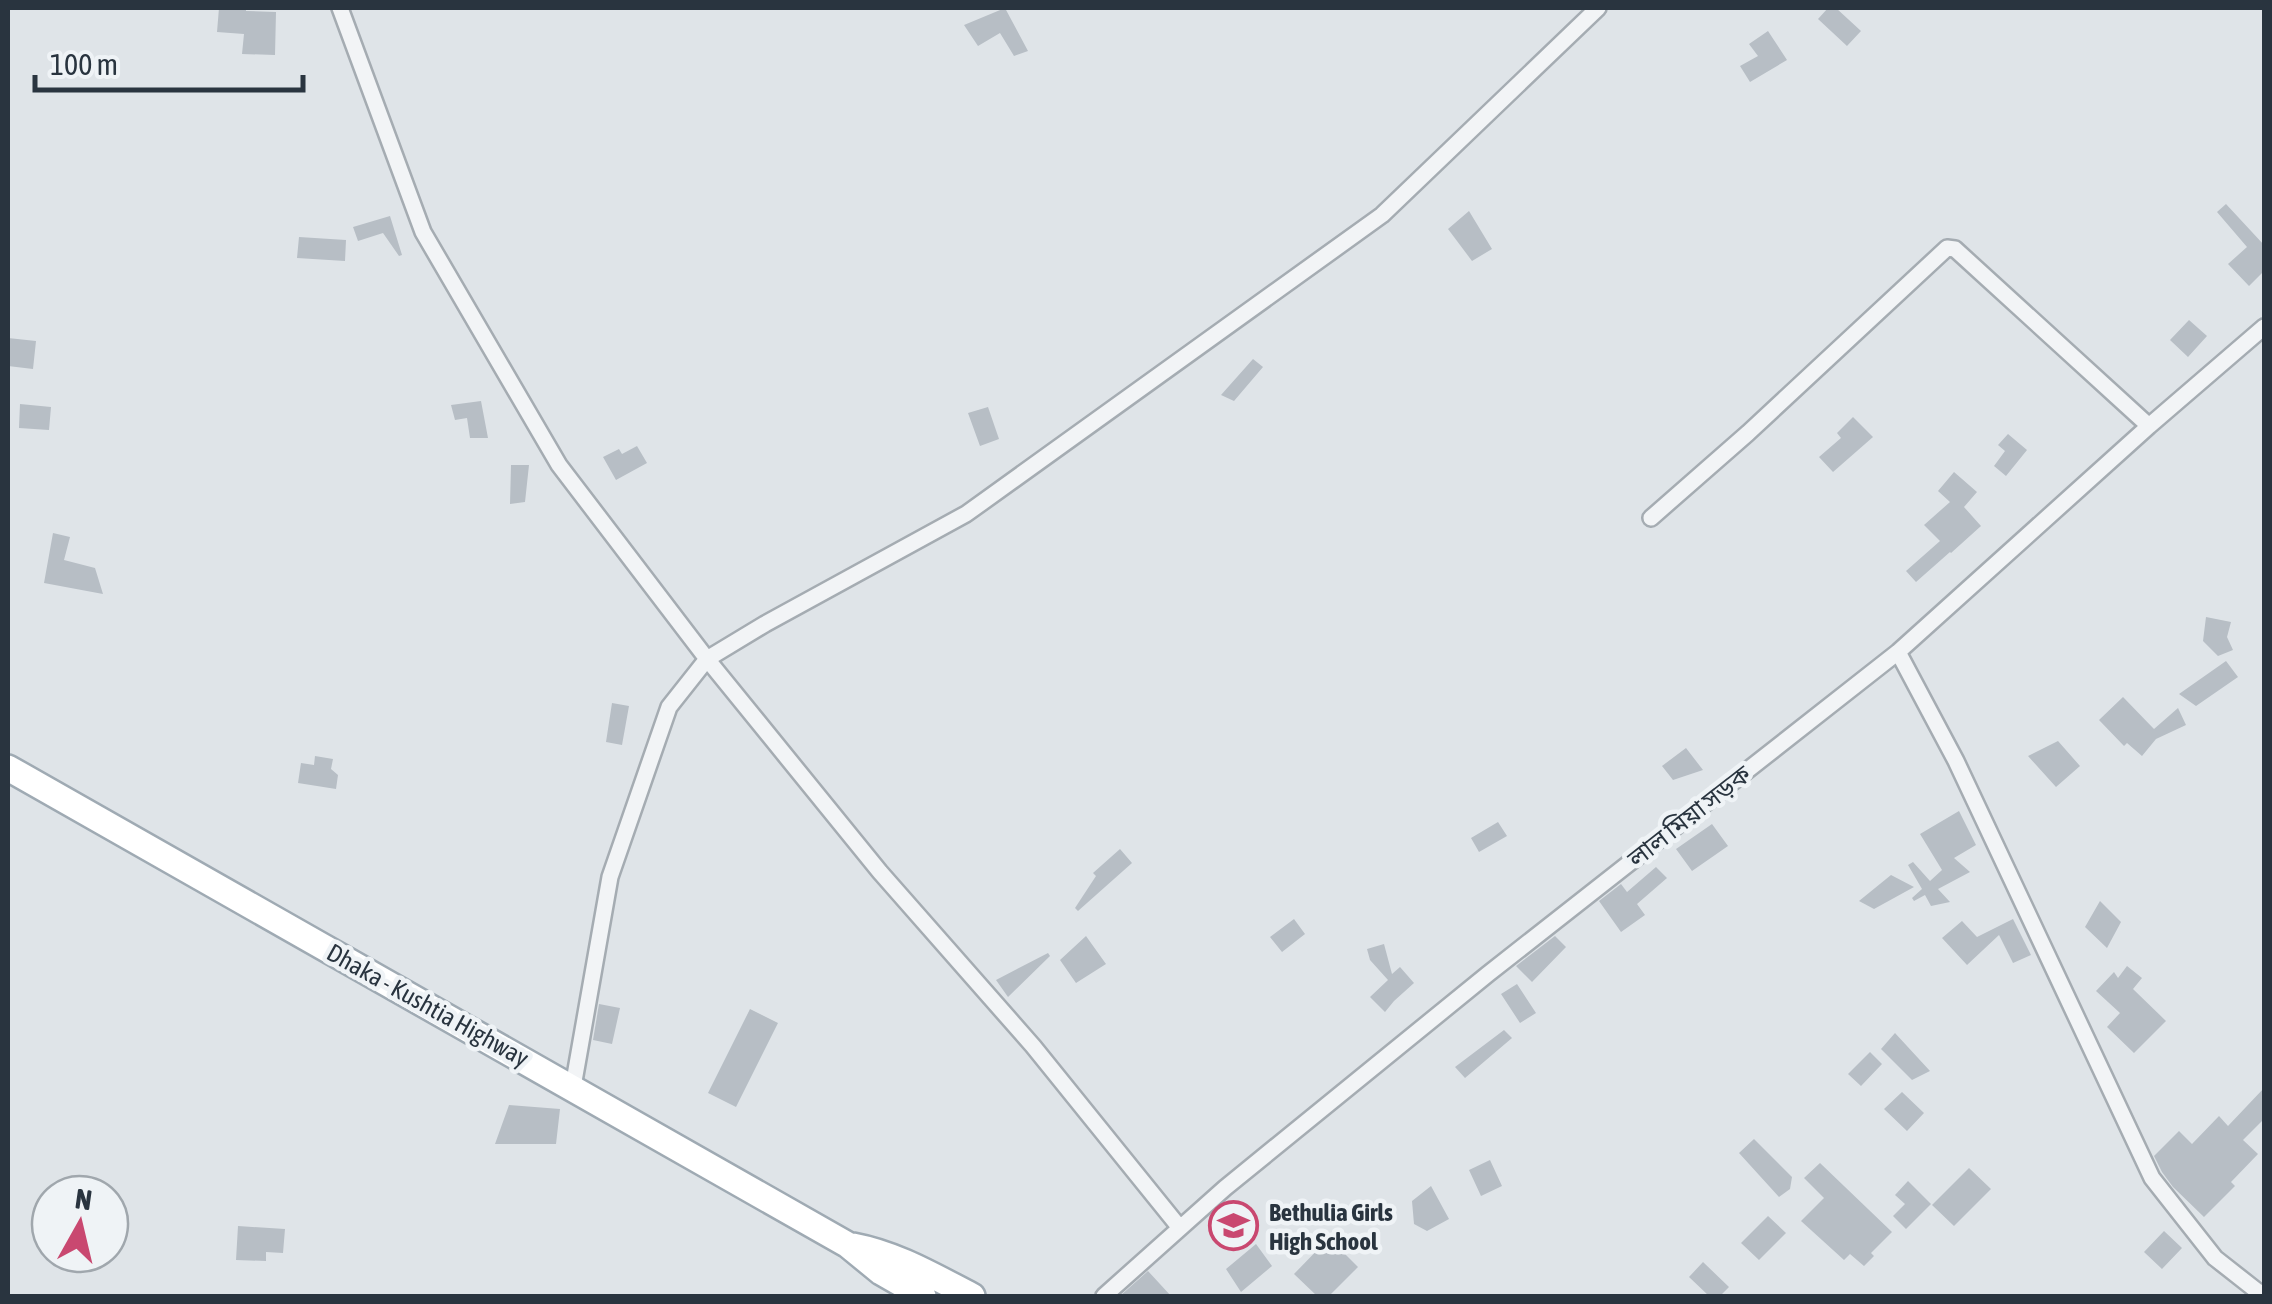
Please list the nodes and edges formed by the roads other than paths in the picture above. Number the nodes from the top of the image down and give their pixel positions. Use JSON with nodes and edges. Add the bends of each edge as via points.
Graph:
{"nodes":[{"id":1,"x":340,"y":8,"type":"edge"},
{"id":2,"x":1598,"y":8,"type":"edge"},
{"id":3,"x":2264,"y":326,"type":"edge"},
{"id":4,"x":2149,"y":426,"type":"junction"},
{"id":5,"x":1651,"y":518,"type":"dead end"},
{"id":6,"x":1898,"y":652,"type":"junction"},
{"id":7,"x":707,"y":659,"type":"junction"},
{"id":8,"x":8,"y":768,"type":"edge"},
{"id":9,"x":573,"y":1087,"type":"junction"},
{"id":10,"x":1180,"y":1228,"type":"junction"},
{"id":11,"x":848,"y":1245,"type":"junction"},
{"id":12,"x":2264,"y":1294,"type":"edge"},
{"id":13,"x":923,"y":1296,"type":"edge"},
{"id":14,"x":972,"y":1296,"type":"edge"},
{"id":15,"x":1104,"y":1296,"type":"edge"}],
"edges":[{"from":1,"to":7,"type":"street","via":[[423,232],[558,465]]},
{"from":2,"to":7,"type":"street","via":[[1382,214],[966,514]]},
{"from":3,"to":4,"type":"street","name":"লাল মিয়া সড়ক"},
{"from":4,"to":5,"type":"street","via":[[1948,248]]},
{"from":4,"to":6,"type":"street","name":"লাল মিয়া সড়ক"},
{"from":6,"to":10,"type":"street","name":"লাল মিয়া সড়ক","via":[[1488,974]]},
{"from":6,"to":12,"type":"street","via":[[2152,1178],[2214,1258]]},
{"from":7,"to":9,"type":"street","via":[[669,707],[610,877]]},
{"from":7,"to":10,"type":"street"},
{"from":8,"to":9,"type":"main road","name":"Dhaka - Kushtia Highway"},
{"from":9,"to":11,"type":"main road","name":"Dhaka - Kushtia Highway"},
{"from":10,"to":15,"type":"street","name":"লাল মিয়া সড়ক"},
{"from":11,"to":13,"type":"main road","name":"Dhaka - Kushtia Highway"},
{"from":11,"to":14,"type":"main road","name":"Dhaka - Kushtia Highway","via":[[898,1258]]}]}
